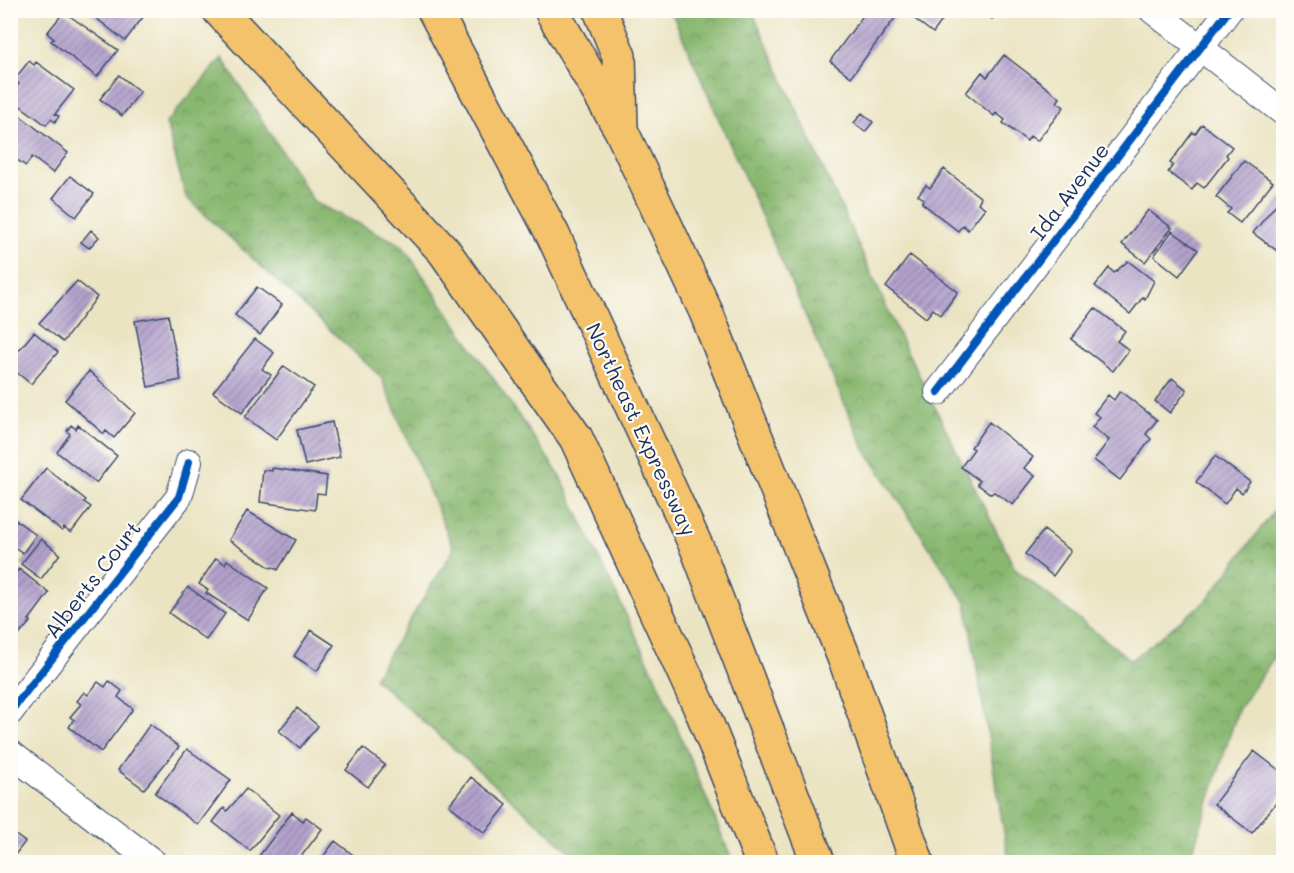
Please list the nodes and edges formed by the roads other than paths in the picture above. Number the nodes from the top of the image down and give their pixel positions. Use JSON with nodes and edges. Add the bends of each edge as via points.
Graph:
{"nodes":[{"id":1,"x":219,"y":10,"type":"edge"},
{"id":2,"x":434,"y":10,"type":"edge"},
{"id":3,"x":551,"y":10,"type":"edge"},
{"id":4,"x":600,"y":10,"type":"edge"},
{"id":5,"x":1152,"y":10,"type":"edge"},
{"id":6,"x":1230,"y":10,"type":"edge"},
{"id":7,"x":1200,"y":48,"type":"junction"},
{"id":8,"x":1284,"y":113,"type":"edge"},
{"id":9,"x":621,"y":130,"type":"junction"},
{"id":10,"x":938,"y":393,"type":"dead end"},
{"id":11,"x":189,"y":462,"type":"dead end"},
{"id":12,"x":10,"y":712,"type":"edge"},
{"id":13,"x":10,"y":753,"type":"edge"},
{"id":14,"x":153,"y":862,"type":"edge"},
{"id":15,"x":762,"y":862,"type":"edge"},
{"id":16,"x":818,"y":862,"type":"edge"},
{"id":17,"x":916,"y":862,"type":"edge"}],
"edges":[{"from":1,"to":15,"type":"highway","via":[[444,251],[576,438],[703,714]]},
{"from":2,"to":16,"type":"highway","name":"Northeast Expressway","via":[[553,236],[697,548]]},
{"from":3,"to":9,"type":"highway"},
{"from":4,"to":9,"type":"highway","via":[[619,56]]},
{"from":5,"to":7,"type":"street"},
{"from":6,"to":7,"type":"street","name":"Ida Avenue"},
{"from":7,"to":8,"type":"street"},
{"from":7,"to":10,"type":"street","name":"Ida Avenue"},
{"from":9,"to":17,"type":"highway","via":[[706,312],[847,665]]},
{"from":11,"to":12,"type":"street","name":"Alberts Court","via":[[179,497]]},
{"from":13,"to":14,"type":"street"}]}
